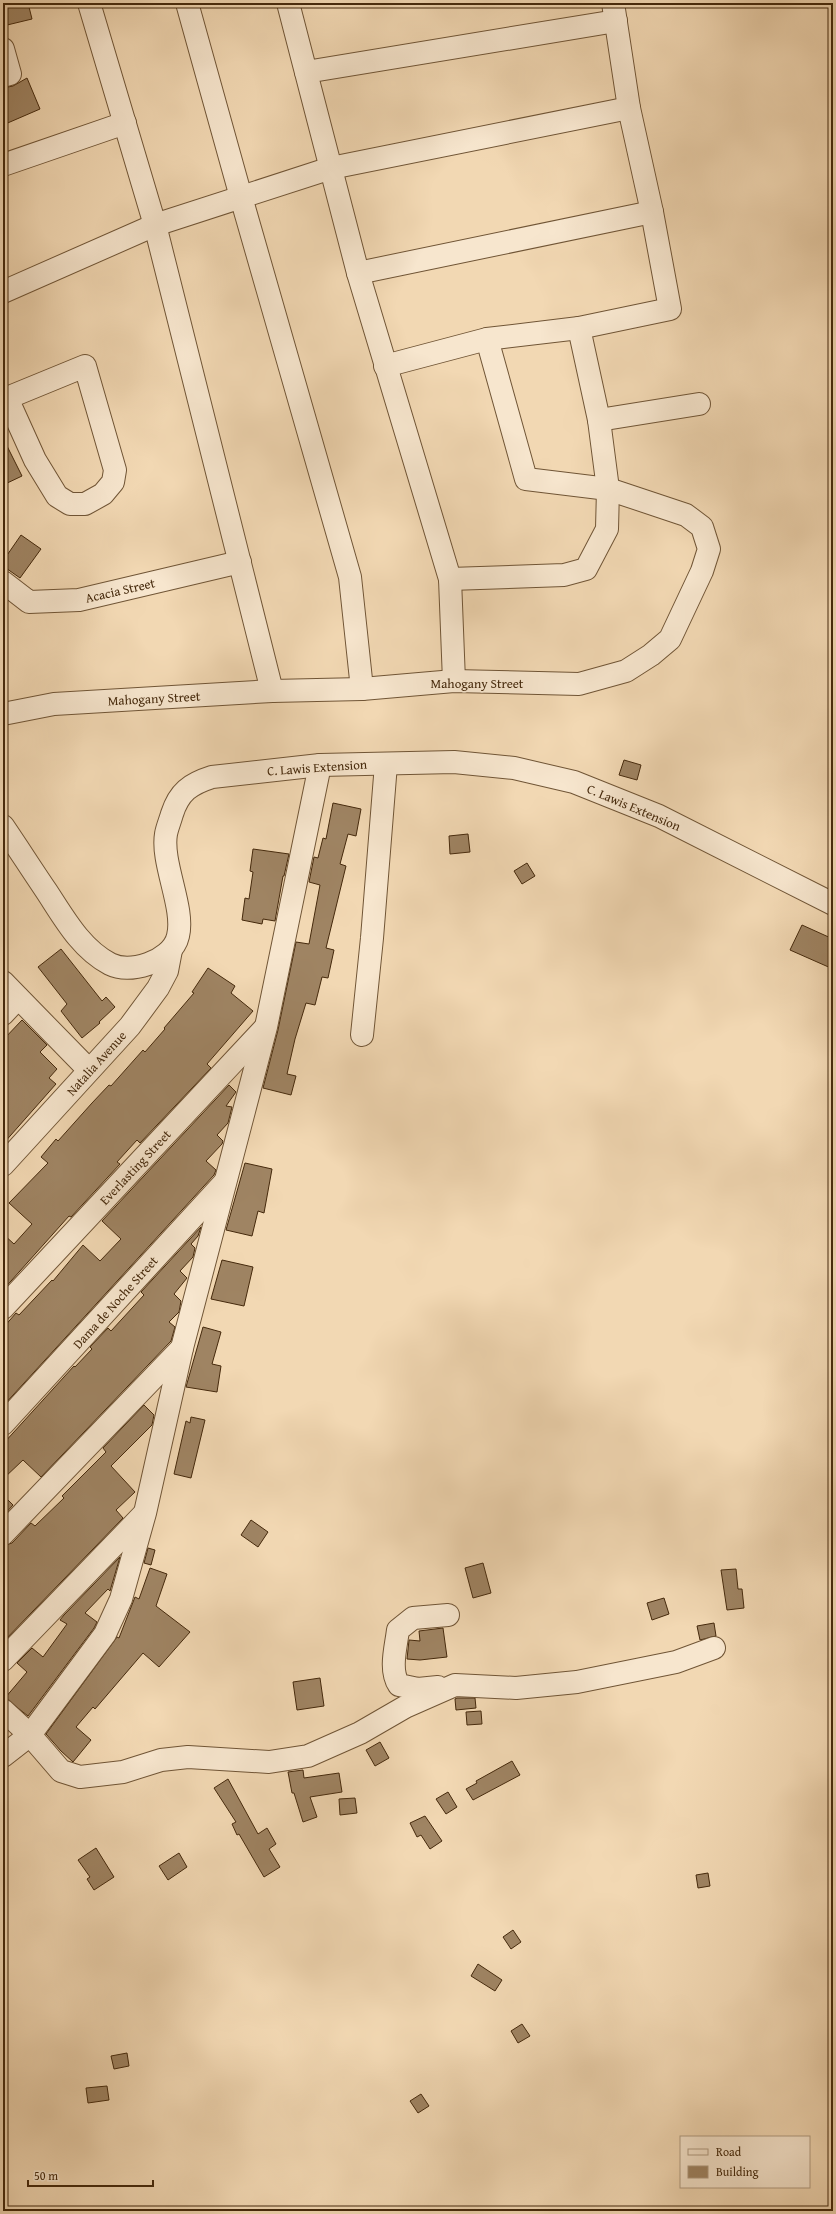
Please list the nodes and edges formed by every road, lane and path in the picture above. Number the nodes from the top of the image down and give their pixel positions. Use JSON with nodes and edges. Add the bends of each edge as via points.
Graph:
{"nodes":[{"id":1,"x":89,"y":3,"type":"edge"},
{"id":2,"x":188,"y":3,"type":"edge"},
{"id":3,"x":288,"y":3,"type":"edge"},
{"id":4,"x":614,"y":12,"type":"edge"},
{"id":5,"x":3,"y":50,"type":"edge"},
{"id":6,"x":306,"y":72,"type":"junction"},
{"id":7,"x":3,"y":76,"type":"edge"},
{"id":8,"x":629,"y":108,"type":"junction"},
{"id":9,"x":125,"y":123,"type":"junction"},
{"id":10,"x":3,"y":165,"type":"edge"},
{"id":11,"x":331,"y":168,"type":"junction"},
{"id":12,"x":241,"y":197,"type":"junction"},
{"id":13,"x":652,"y":212,"type":"junction"},
{"id":14,"x":155,"y":225,"type":"junction"},
{"id":15,"x":358,"y":273,"type":"junction"},
{"id":16,"x":3,"y":292,"type":"edge"},
{"id":17,"x":579,"y":328,"type":"junction"},
{"id":18,"x":488,"y":339,"type":"junction"},
{"id":19,"x":385,"y":366,"type":"junction"},
{"id":20,"x":5,"y":399,"type":"edge"},
{"id":21,"x":699,"y":404,"type":"dead end"},
{"id":22,"x":599,"y":420,"type":"junction"},
{"id":23,"x":608,"y":489,"type":"junction"},
{"id":24,"x":240,"y":562,"type":"junction"},
{"id":25,"x":450,"y":579,"type":"junction"},
{"id":26,"x":3,"y":582,"type":"edge"},
{"id":27,"x":454,"y":681,"type":"junction"},
{"id":28,"x":362,"y":689,"type":"junction"},
{"id":29,"x":272,"y":691,"type":"junction"},
{"id":30,"x":3,"y":714,"type":"edge"},
{"id":31,"x":386,"y":764,"type":"junction"},
{"id":32,"x":320,"y":765,"type":"junction"},
{"id":33,"x":3,"y":826,"type":"edge"},
{"id":34,"x":833,"y":904,"type":"edge"},
{"id":35,"x":171,"y":950,"type":"junction"},
{"id":36,"x":3,"y":982,"type":"edge"},
{"id":37,"x":18,"y":998,"type":"junction"},
{"id":38,"x":3,"y":1014,"type":"edge"},
{"id":39,"x":266,"y":1027,"type":"junction"},
{"id":40,"x":362,"y":1035,"type":"dead end"},
{"id":41,"x":89,"y":1070,"type":"junction"},
{"id":42,"x":3,"y":1165,"type":"edge"},
{"id":43,"x":226,"y":1180,"type":"junction"},
{"id":44,"x":3,"y":1308,"type":"edge"},
{"id":45,"x":182,"y":1348,"type":"junction"},
{"id":46,"x":3,"y":1424,"type":"edge"},
{"id":47,"x":145,"y":1513,"type":"junction"},
{"id":48,"x":3,"y":1534,"type":"edge"},
{"id":49,"x":448,"y":1615,"type":"dead end"},
{"id":50,"x":714,"y":1648,"type":"dead end"},
{"id":51,"x":3,"y":1660,"type":"edge"},
{"id":52,"x":455,"y":1684,"type":"junction"},
{"id":53,"x":3,"y":1710,"type":"edge"},
{"id":54,"x":30,"y":1735,"type":"junction"},
{"id":55,"x":3,"y":1756,"type":"edge"}],
"edges":[{"from":1,"to":9,"type":"street"},
{"from":2,"to":12,"type":"street"},
{"from":3,"to":6,"type":"street"},
{"from":4,"to":6,"type":"street"},
{"from":4,"to":8,"type":"street"},
{"from":5,"to":7,"type":"street","via":[[10,74]]},
{"from":6,"to":11,"type":"street"},
{"from":8,"to":11,"type":"street"},
{"from":8,"to":13,"type":"street"},
{"from":9,"to":10,"type":"street"},
{"from":9,"to":14,"type":"street"},
{"from":11,"to":12,"type":"street"},
{"from":11,"to":15,"type":"street"},
{"from":12,"to":14,"type":"street"},
{"from":12,"to":28,"type":"street","via":[[350,577]]},
{"from":13,"to":15,"type":"street"},
{"from":13,"to":17,"type":"street","via":[[670,309]]},
{"from":14,"to":16,"type":"street"},
{"from":14,"to":24,"type":"street"},
{"from":15,"to":19,"type":"street"},
{"from":17,"to":18,"type":"street"},
{"from":17,"to":22,"type":"street"},
{"from":18,"to":19,"type":"street"},
{"from":18,"to":23,"type":"street","name":"Mahogany Street","via":[[526,479]]},
{"from":19,"to":25,"type":"street"},
{"from":20,"to":20,"type":"street","via":[[85,366],[115,470],[113,482],[103,494],[85,504],[70,504],[57,496],[35,460]]},
{"from":21,"to":22,"type":"street"},
{"from":22,"to":23,"type":"street"},
{"from":23,"to":25,"type":"street","via":[[607,529],[586,568],[564,575]]},
{"from":23,"to":27,"type":"street","name":"Mahogany Street","via":[[686,515],[702,527],[708,549],[702,571],[670,639],[626,671],[579,684]]},
{"from":24,"to":26,"type":"street","name":"Acacia Street","via":[[79,600],[29,602]]},
{"from":24,"to":29,"type":"street"},
{"from":25,"to":27,"type":"street"},
{"from":27,"to":28,"type":"street","name":"Mahogany Street"},
{"from":28,"to":29,"type":"street","name":"Mahogany Street"},
{"from":29,"to":30,"type":"street","name":"Mahogany Street","via":[[54,704]]},
{"from":31,"to":32,"type":"street","name":"C. Lawis Extension"},
{"from":31,"to":34,"type":"street","name":"C. Lawis Extension","via":[[454,762],[514,768],[574,782],[660,816]]},
{"from":31,"to":40,"type":"street"},
{"from":32,"to":35,"type":"street","name":"C. Lawis Extension","via":[[212,777],[195,782],[181,795],[166,835],[167,858],[178,913],[178,936]]},
{"from":32,"to":39,"type":"street"},
{"from":33,"to":35,"type":"street","via":[[72,929],[98,957],[111,965],[138,968]]},
{"from":35,"to":41,"type":"street","name":"Natalia Avenue","via":[[167,971],[158,988],[130,1026]]},
{"from":36,"to":37,"type":"street"},
{"from":37,"to":38,"type":"street"},
{"from":37,"to":41,"type":"street"},
{"from":39,"to":43,"type":"street"},
{"from":39,"to":44,"type":"street","name":"Everlasting Street"},
{"from":41,"to":42,"type":"street","name":"Natalia Avenue"},
{"from":43,"to":45,"type":"street"},
{"from":43,"to":46,"type":"street","name":"Dama de Noche Street"},
{"from":45,"to":47,"type":"street"},
{"from":45,"to":48,"type":"street"},
{"from":47,"to":51,"type":"street"},
{"from":47,"to":54,"type":"street","via":[[121,1599],[105,1634]]},
{"from":49,"to":52,"type":"street","via":[[413,1618],[398,1630],[395,1678],[399,1685],[418,1689]]},
{"from":50,"to":52,"type":"street","via":[[676,1662],[577,1682],[516,1688]]},
{"from":52,"to":54,"type":"street","via":[[405,1707],[360,1733],[308,1756],[269,1762],[188,1757],[161,1760],[123,1772],[80,1777],[61,1771]]},
{"from":53,"to":54,"type":"street"},
{"from":54,"to":55,"type":"street"}]}
